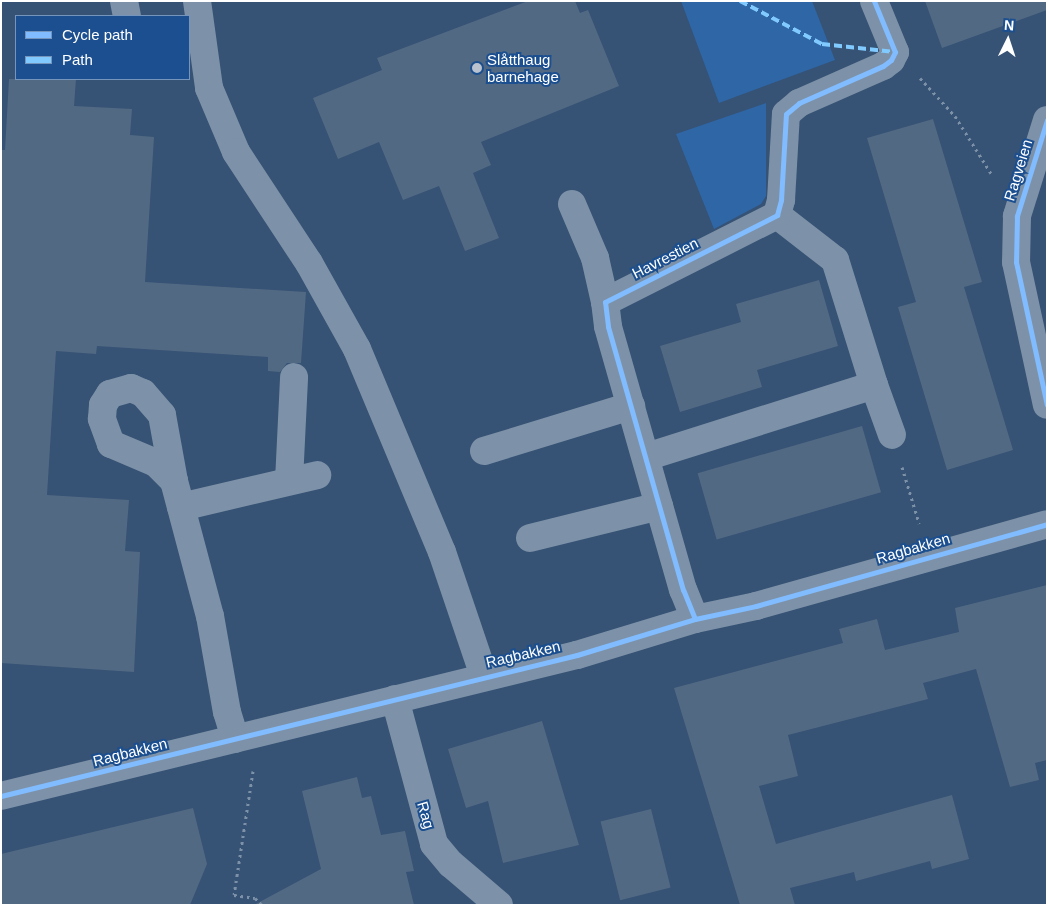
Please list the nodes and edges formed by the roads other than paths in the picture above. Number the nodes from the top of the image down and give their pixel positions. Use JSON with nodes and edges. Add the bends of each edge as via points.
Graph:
{"nodes":[{"id":1,"x":124,"y":1,"type":"edge"},
{"id":2,"x":197,"y":1,"type":"edge"},
{"id":3,"x":874,"y":1,"type":"edge"},
{"id":4,"x":127,"y":15,"type":"edge"},
{"id":5,"x":1047,"y":120,"type":"edge"},
{"id":6,"x":572,"y":204,"type":"dead end"},
{"id":7,"x":777,"y":215,"type":"junction"},
{"id":8,"x":605,"y":302,"type":"junction"},
{"id":9,"x":294,"y":377,"type":"dead end"},
{"id":10,"x":874,"y":384,"type":"junction"},
{"id":11,"x":1047,"y":405,"type":"edge"},
{"id":12,"x":631,"y":406,"type":"junction"},
{"id":13,"x":892,"y":435,"type":"road end"},
{"id":14,"x":484,"y":451,"type":"dead end"},
{"id":15,"x":646,"y":457,"type":"junction"},
{"id":16,"x":317,"y":475,"type":"dead end"},
{"id":17,"x":289,"y":481,"type":"junction"},
{"id":18,"x":659,"y":506,"type":"junction"},
{"id":19,"x":1047,"y":524,"type":"edge"},
{"id":20,"x":530,"y":538,"type":"dead end"},
{"id":21,"x":695,"y":619,"type":"junction"},
{"id":22,"x":484,"y":676,"type":"junction"},
{"id":23,"x":395,"y":699,"type":"junction"},
{"id":24,"x":235,"y":739,"type":"junction"},
{"id":25,"x":1,"y":796,"type":"edge"},
{"id":26,"x":500,"y":905,"type":"edge"}],
"edges":[{"from":1,"to":4,"type":"street"},
{"from":2,"to":22,"type":"street","via":[[209,88],[232,142],[276,217],[309,263],[357,349],[442,552]]},
{"from":3,"to":7,"type":"street","via":[[895,52],[883,66],[799,103],[786,114],[781,200]]},
{"from":5,"to":11,"type":"street","name":"Ragveien","via":[[1017,216],[1016,262]]},
{"from":6,"to":8,"type":"street","via":[[595,258]]},
{"from":7,"to":8,"type":"street","name":"Havrestien"},
{"from":7,"to":10,"type":"street","via":[[836,260]]},
{"from":8,"to":12,"type":"street","via":[[608,326]]},
{"from":9,"to":17,"type":"street"},
{"from":10,"to":13,"type":"street"},
{"from":10,"to":15,"type":"street"},
{"from":12,"to":14,"type":"street"},
{"from":12,"to":15,"type":"street"},
{"from":15,"to":18,"type":"street"},
{"from":16,"to":17,"type":"street"},
{"from":17,"to":24,"type":"street","via":[[178,494],[210,616]]},
{"from":18,"to":20,"type":"street"},
{"from":18,"to":21,"type":"street","via":[[683,590]]},
{"from":19,"to":21,"type":"street","name":"Ragbakken","via":[[756,606]]},
{"from":21,"to":22,"type":"street","name":"Ragbakken","via":[[577,655]]},
{"from":22,"to":23,"type":"street","name":"Ragbakken"},
{"from":23,"to":24,"type":"street","name":"Ragbakken"},
{"from":23,"to":26,"type":"street","name":"Rag","via":[[434,844],[451,864]]},
{"from":24,"to":25,"type":"street","name":"Ragbakken"}]}
